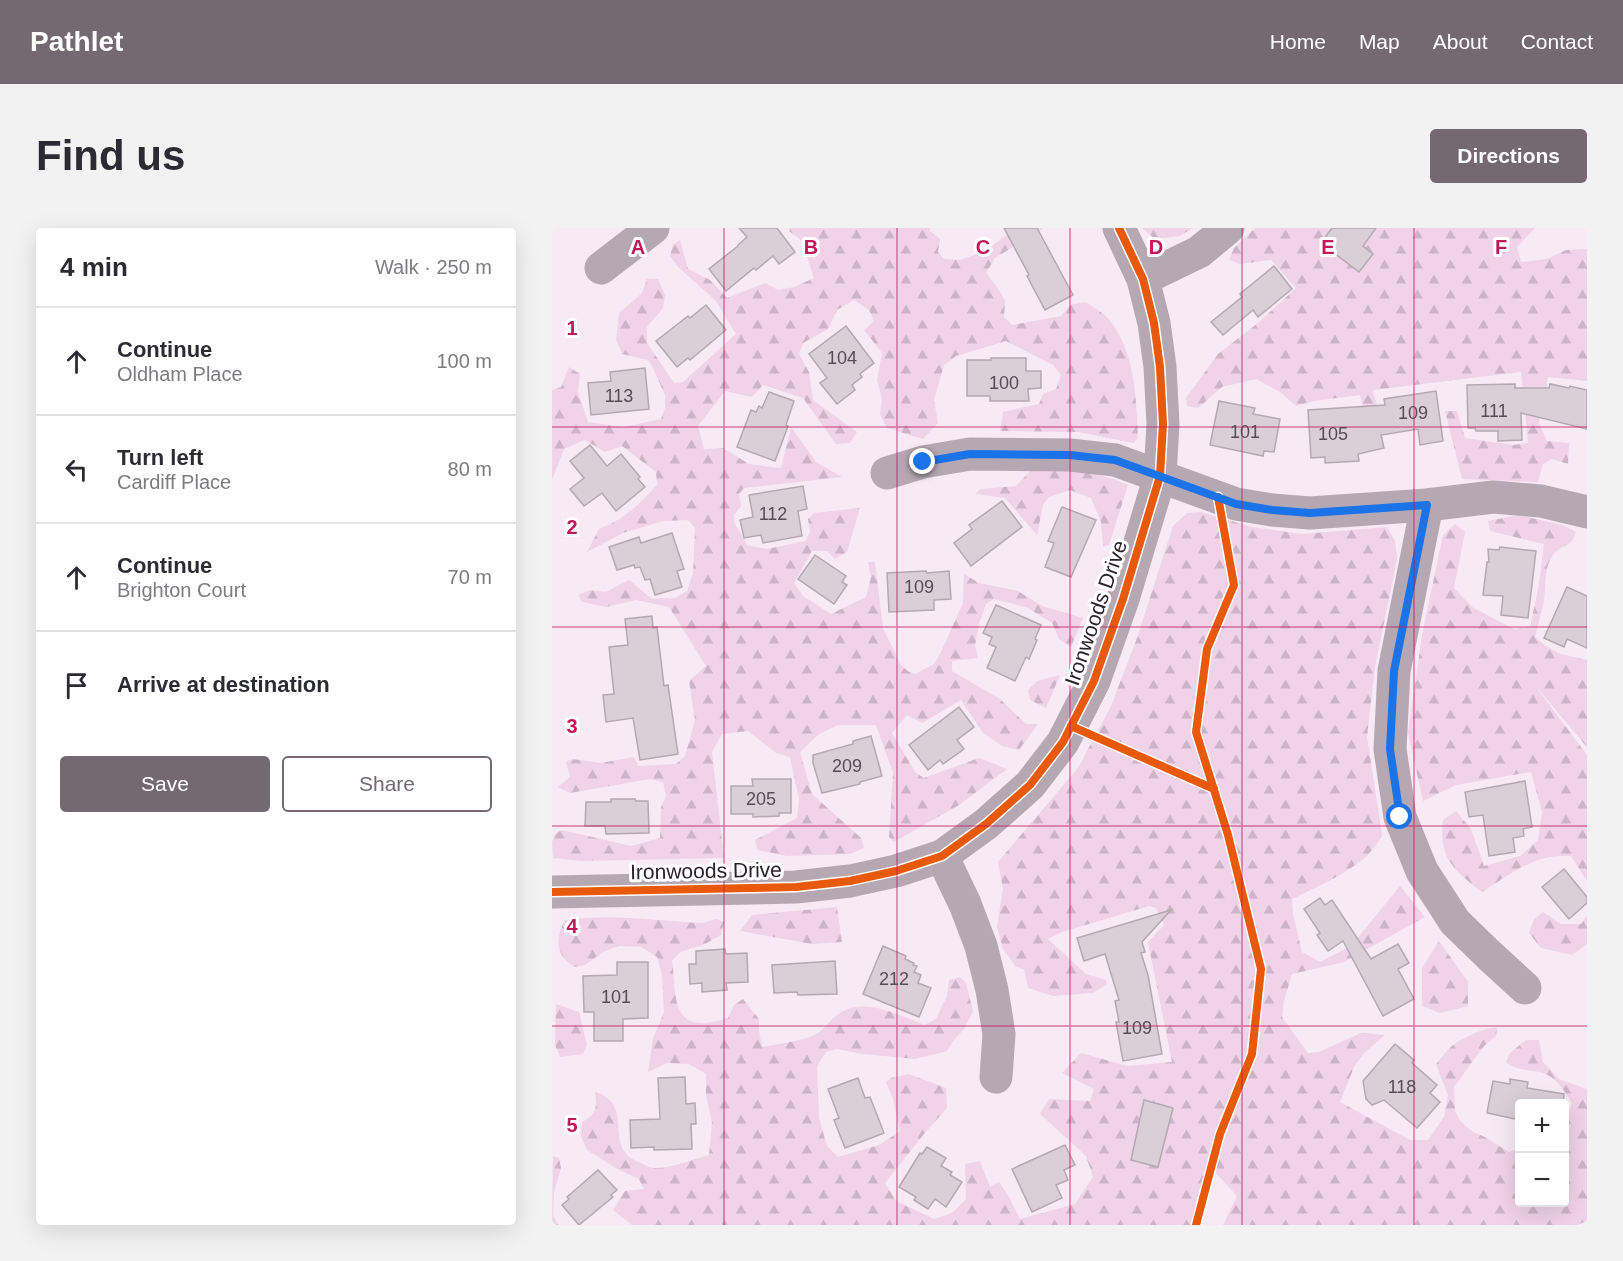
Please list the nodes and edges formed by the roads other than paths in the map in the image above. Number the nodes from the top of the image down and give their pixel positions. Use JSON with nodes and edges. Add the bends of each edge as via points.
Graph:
{"nodes":[{"id":1,"x":653,"y":228,"type":"edge"},
{"id":2,"x":1119,"y":228,"type":"edge"},
{"id":3,"x":1228,"y":228,"type":"edge"},
{"id":4,"x":601,"y":268,"type":"dead end"},
{"id":5,"x":1143,"y":279,"type":"junction"},
{"id":6,"x":887,"y":473,"type":"dead end"},
{"id":7,"x":1160,"y":476,"type":"junction"},
{"id":8,"x":1427,"y":505,"type":"junction"},
{"id":9,"x":1587,"y":512,"type":"edge"},
{"id":10,"x":942,"y":856,"type":"junction"},
{"id":11,"x":552,"y":892,"type":"edge"},
{"id":12,"x":1525,"y":988,"type":"dead end"},
{"id":13,"x":996,"y":1077,"type":"dead end"}],
"edges":[{"from":1,"to":4,"type":"street"},
{"from":2,"to":5,"type":"street","name":"Ironwoods Drive"},
{"from":3,"to":5,"type":"street","via":[[1198,252]]},
{"from":5,"to":7,"type":"street","name":"Ironwoods Drive","via":[[1160,367]]},
{"from":6,"to":7,"type":"street","via":[[970,454],[1070,455],[1115,460]]},
{"from":7,"to":8,"type":"street","via":[[1236,504],[1272,510],[1310,513]]},
{"from":7,"to":10,"type":"street","name":"Ironwoods Drive","via":[[1094,681],[1063,742],[1030,785]]},
{"from":8,"to":9,"type":"street","via":[[1493,497],[1541,501]]},
{"from":8,"to":12,"type":"street","via":[[1394,671],[1390,749],[1400,817],[1422,870],[1455,922]]},
{"from":10,"to":11,"type":"street","name":"Ironwoods Drive","via":[[850,881],[796,887]]},
{"from":10,"to":13,"type":"street","via":[[981,946],[992,990],[999,1034]]}]}
